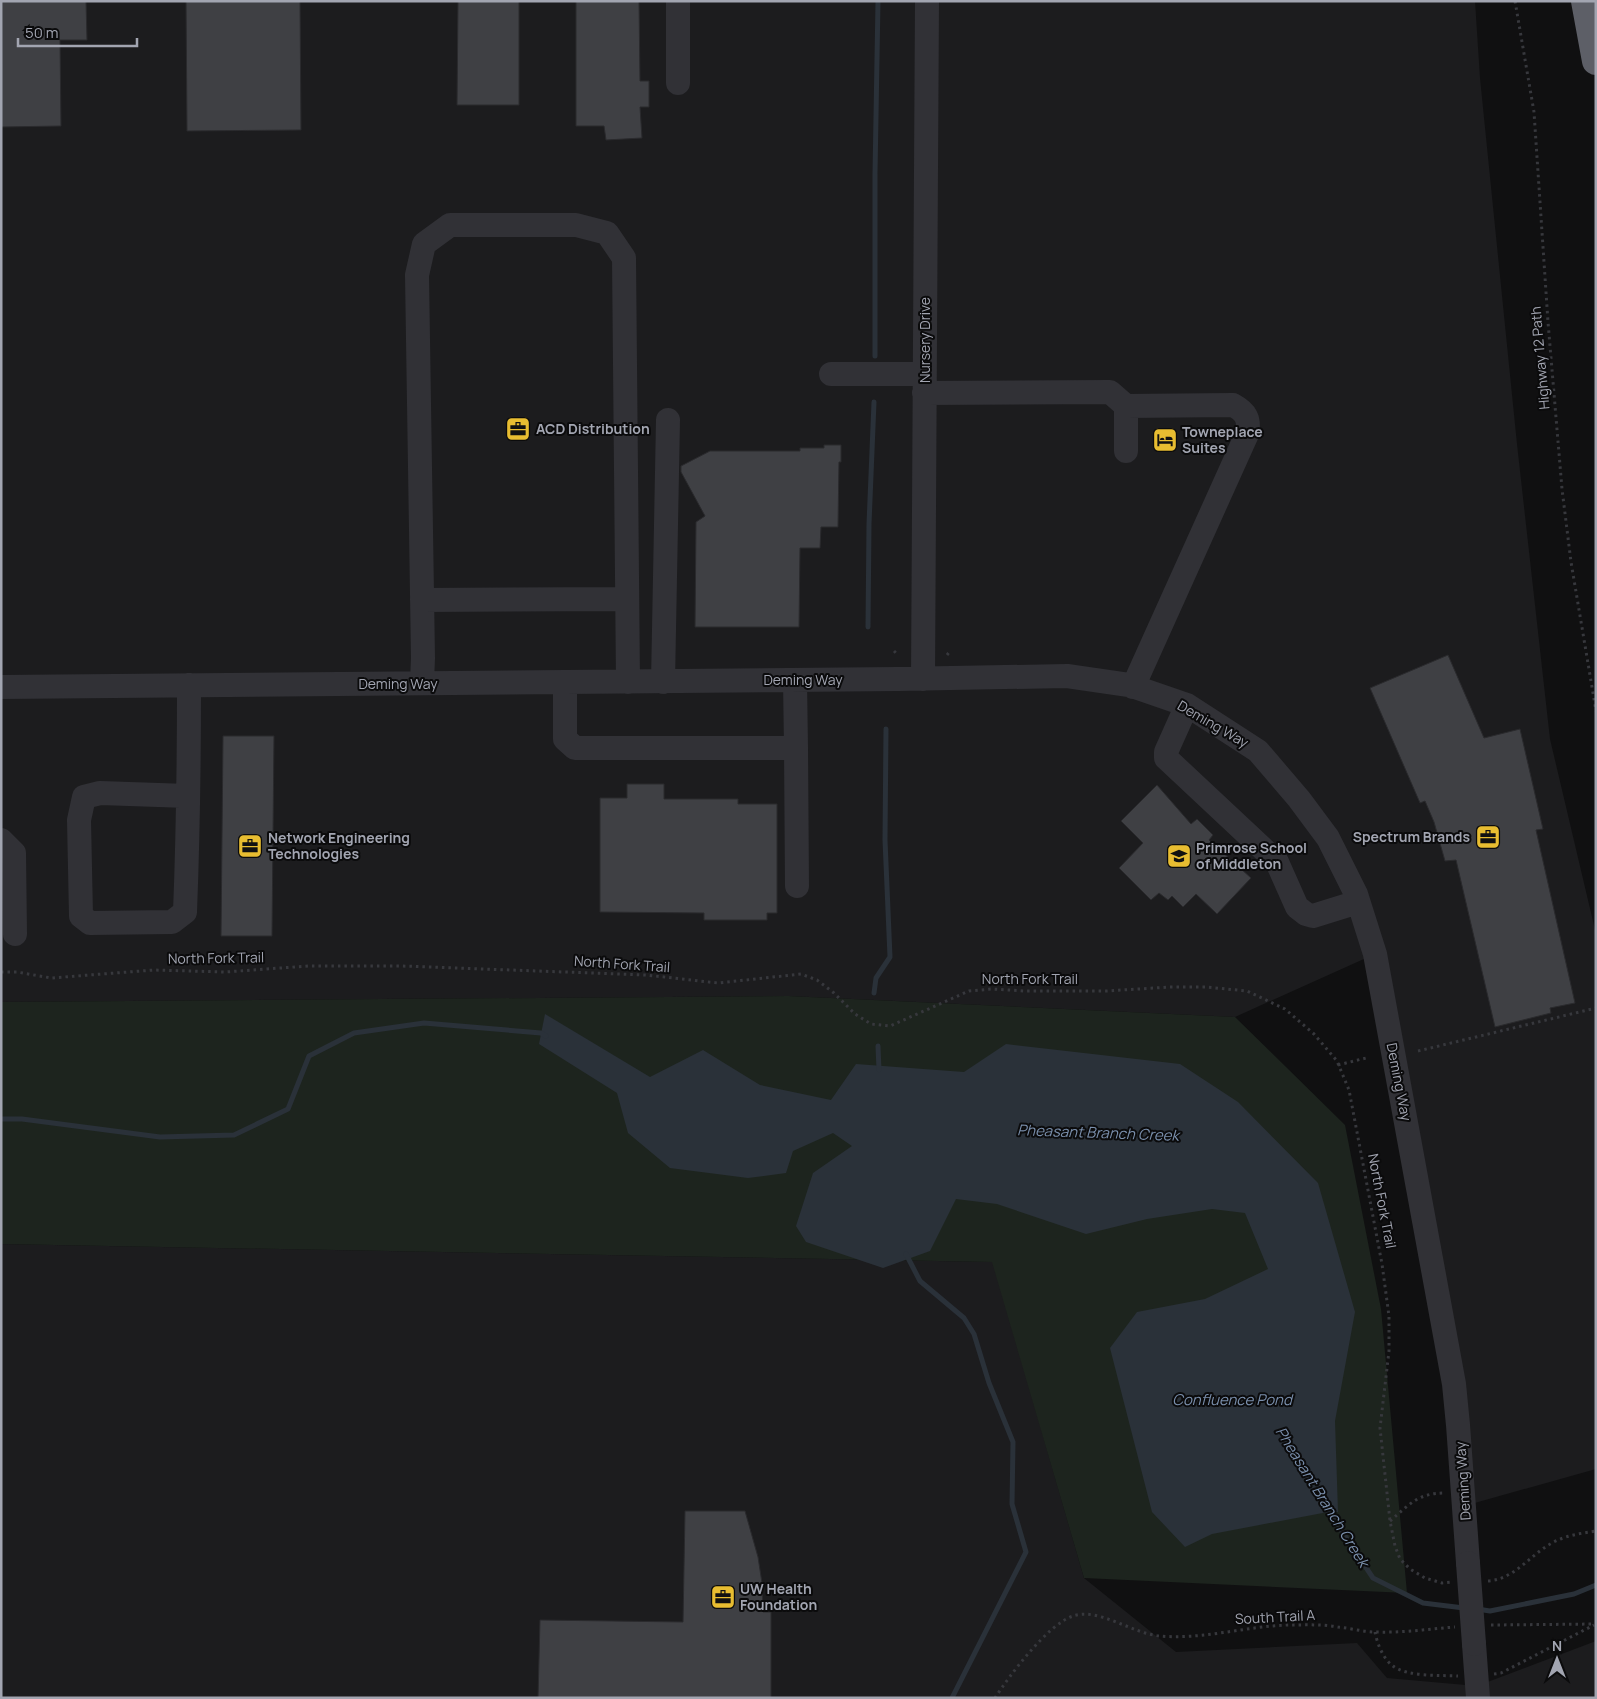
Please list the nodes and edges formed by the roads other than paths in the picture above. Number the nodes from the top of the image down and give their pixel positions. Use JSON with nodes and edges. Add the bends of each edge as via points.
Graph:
{"nodes":[{"id":1,"x":678,"y":1,"type":"edge"},
{"id":2,"x":927,"y":1,"type":"edge"},
{"id":3,"x":1585,"y":1,"type":"edge"},
{"id":4,"x":1596,"y":61,"type":"edge"},
{"id":5,"x":678,"y":83,"type":"dead end"},
{"id":6,"x":831,"y":374,"type":"dead end"},
{"id":7,"x":924,"y":383,"type":"junction"},
{"id":8,"x":1126,"y":406,"type":"junction"},
{"id":9,"x":668,"y":420,"type":"dead end"},
{"id":10,"x":1126,"y":451,"type":"dead end"},
{"id":11,"x":627,"y":599,"type":"junction"},
{"id":12,"x":422,"y":600,"type":"junction"},
{"id":13,"x":922,"y":679,"type":"junction"},
{"id":14,"x":795,"y":680,"type":"junction"},
{"id":15,"x":565,"y":682,"type":"junction"},
{"id":16,"x":628,"y":682,"type":"junction"},
{"id":17,"x":663,"y":682,"type":"junction"},
{"id":18,"x":422,"y":683,"type":"junction"},
{"id":19,"x":189,"y":685,"type":"junction"},
{"id":20,"x":1,"y":687,"type":"edge"},
{"id":21,"x":1133,"y":687,"type":"junction"},
{"id":22,"x":1188,"y":705,"type":"junction"},
{"id":23,"x":796,"y":748,"type":"junction"},
{"id":24,"x":188,"y":796,"type":"junction"},
{"id":25,"x":1,"y":840,"type":"edge"},
{"id":26,"x":797,"y":886,"type":"dead end"},
{"id":27,"x":1358,"y":902,"type":"junction"},
{"id":28,"x":14,"y":934,"type":"dead end"},
{"id":29,"x":1478,"y":1698,"type":"edge"}],
"edges":[{"from":1,"to":5,"type":"street"},
{"from":2,"to":7,"type":"street","name":"Nursery Drive"},
{"from":3,"to":4,"type":"highway"},
{"from":6,"to":7,"type":"street"},
{"from":7,"to":8,"type":"street","via":[[1110,392]]},
{"from":7,"to":13,"type":"street","name":"Nursery Drive"},
{"from":8,"to":10,"type":"street"},
{"from":8,"to":21,"type":"street","via":[[1233,405],[1247,416],[1248,425]]},
{"from":9,"to":17,"type":"street"},
{"from":11,"to":12,"type":"street"},
{"from":11,"to":12,"type":"street","via":[[624,258],[607,233],[576,225],[450,225],[424,244],[417,275]]},
{"from":11,"to":16,"type":"street"},
{"from":12,"to":18,"type":"street"},
{"from":13,"to":14,"type":"street","name":"Deming Way"},
{"from":13,"to":21,"type":"street","name":"Deming Way","via":[[1067,676]]},
{"from":14,"to":17,"type":"street","name":"Deming Way"},
{"from":14,"to":23,"type":"street"},
{"from":15,"to":16,"type":"street","name":"Deming Way"},
{"from":15,"to":18,"type":"street","name":"Deming Way"},
{"from":15,"to":23,"type":"street","via":[[565,740],[575,748]]},
{"from":16,"to":17,"type":"street","name":"Deming Way"},
{"from":18,"to":19,"type":"street","name":"Deming Way"},
{"from":19,"to":20,"type":"street","name":"Deming Way"},
{"from":19,"to":24,"type":"street"},
{"from":21,"to":22,"type":"street","name":"Deming Way"},
{"from":22,"to":27,"type":"street","name":"Deming Way","via":[[1258,751],[1328,838]]},
{"from":22,"to":27,"type":"street","via":[[1166,758],[1276,862],[1297,906],[1306,914],[1313,916]]},
{"from":23,"to":26,"type":"street"},
{"from":24,"to":24,"type":"street","via":[[185,912],[172,922],[90,924],[81,916],[79,820],[84,797],[100,793]]},
{"from":25,"to":28,"type":"street","via":[[14,853]]},
{"from":27,"to":29,"type":"street","name":"Deming Way","bridge":true,"via":[[1375,954],[1455,1392]]}]}
